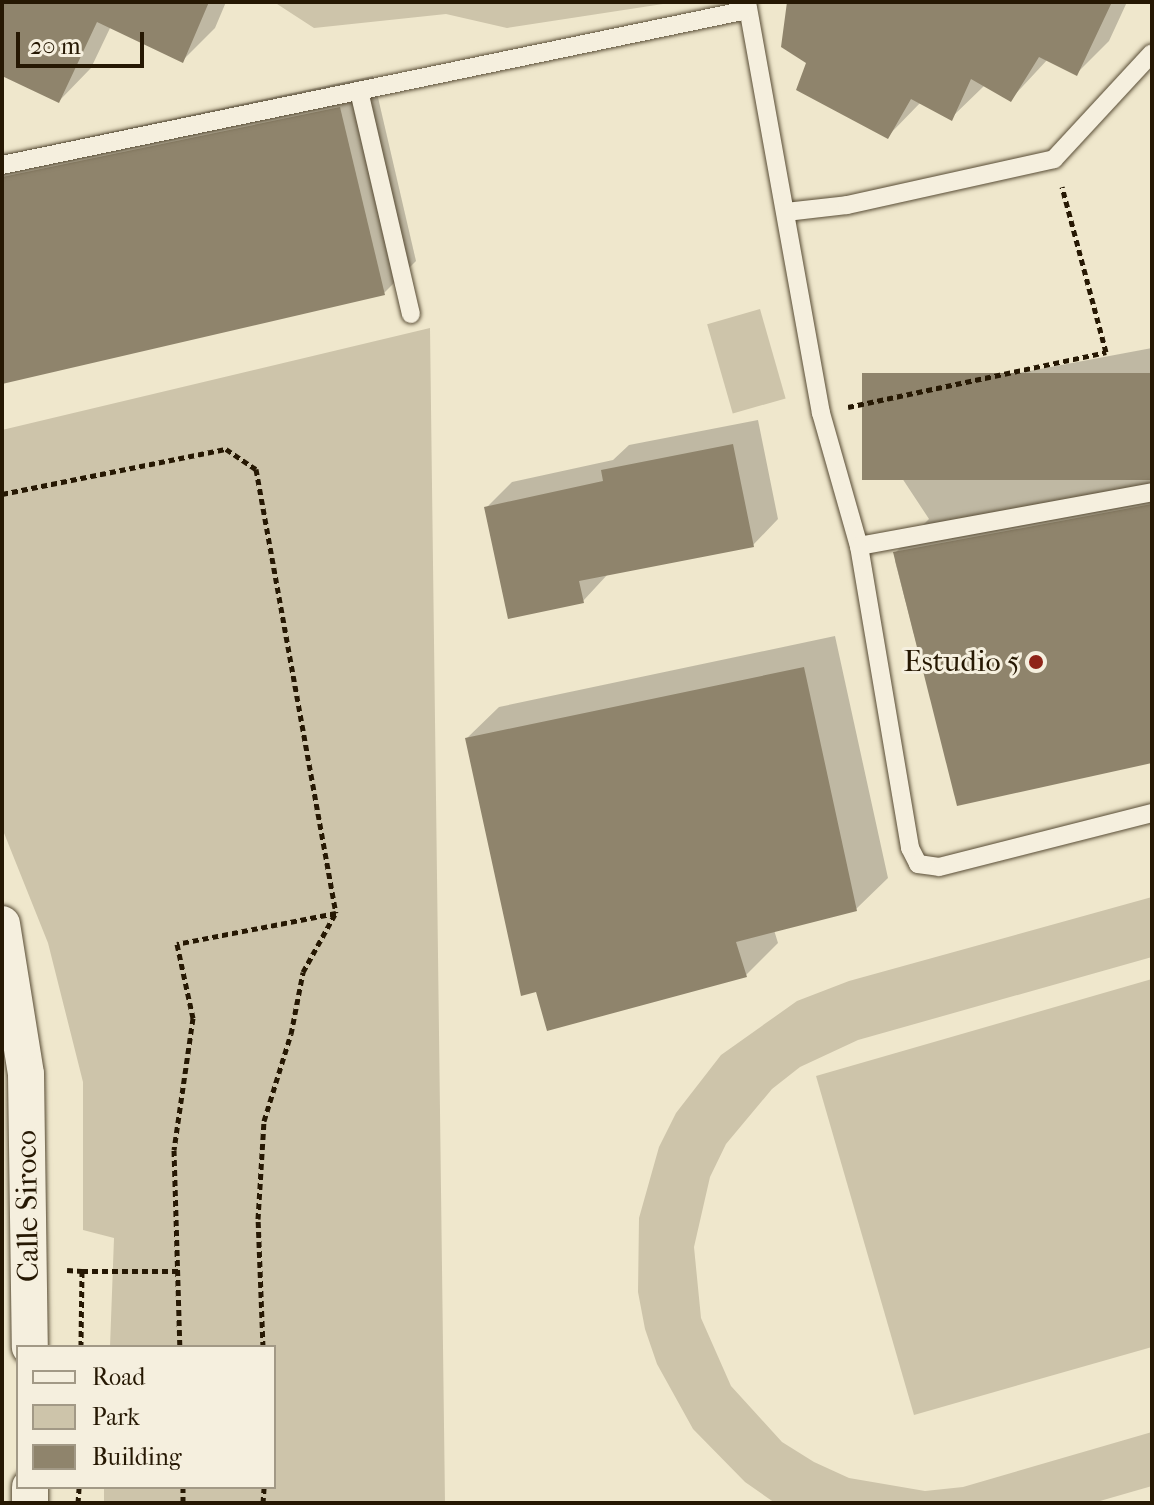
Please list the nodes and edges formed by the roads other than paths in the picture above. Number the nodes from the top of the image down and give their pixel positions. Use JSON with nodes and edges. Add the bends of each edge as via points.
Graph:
{"nodes":[{"id":1,"x":747,"y":6,"type":"edge"},
{"id":2,"x":1152,"y":53,"type":"edge"},
{"id":3,"x":359,"y":91,"type":"junction"},
{"id":4,"x":2,"y":165,"type":"edge"},
{"id":5,"x":786,"y":212,"type":"junction"},
{"id":6,"x":411,"y":314,"type":"dead end"},
{"id":7,"x":1152,"y":492,"type":"edge"},
{"id":8,"x":859,"y":546,"type":"junction"},
{"id":9,"x":1152,"y":813,"type":"edge"},
{"id":10,"x":2,"y":924,"type":"edge"},
{"id":11,"x":30,"y":1345,"type":"edge"}],
"edges":[{"from":1,"to":3,"type":"lane"},
{"from":1,"to":5,"type":"lane"},
{"from":2,"to":5,"type":"lane","via":[[1054,159],[847,205]]},
{"from":3,"to":4,"type":"lane"},
{"from":3,"to":6,"type":"lane"},
{"from":5,"to":8,"type":"lane","via":[[821,413]]},
{"from":7,"to":8,"type":"lane"},
{"from":8,"to":9,"type":"lane","via":[[910,848],[918,864],[939,867]]},
{"from":10,"to":11,"type":"street","name":"Calle Siroco","via":[[26,1074]]}]}
